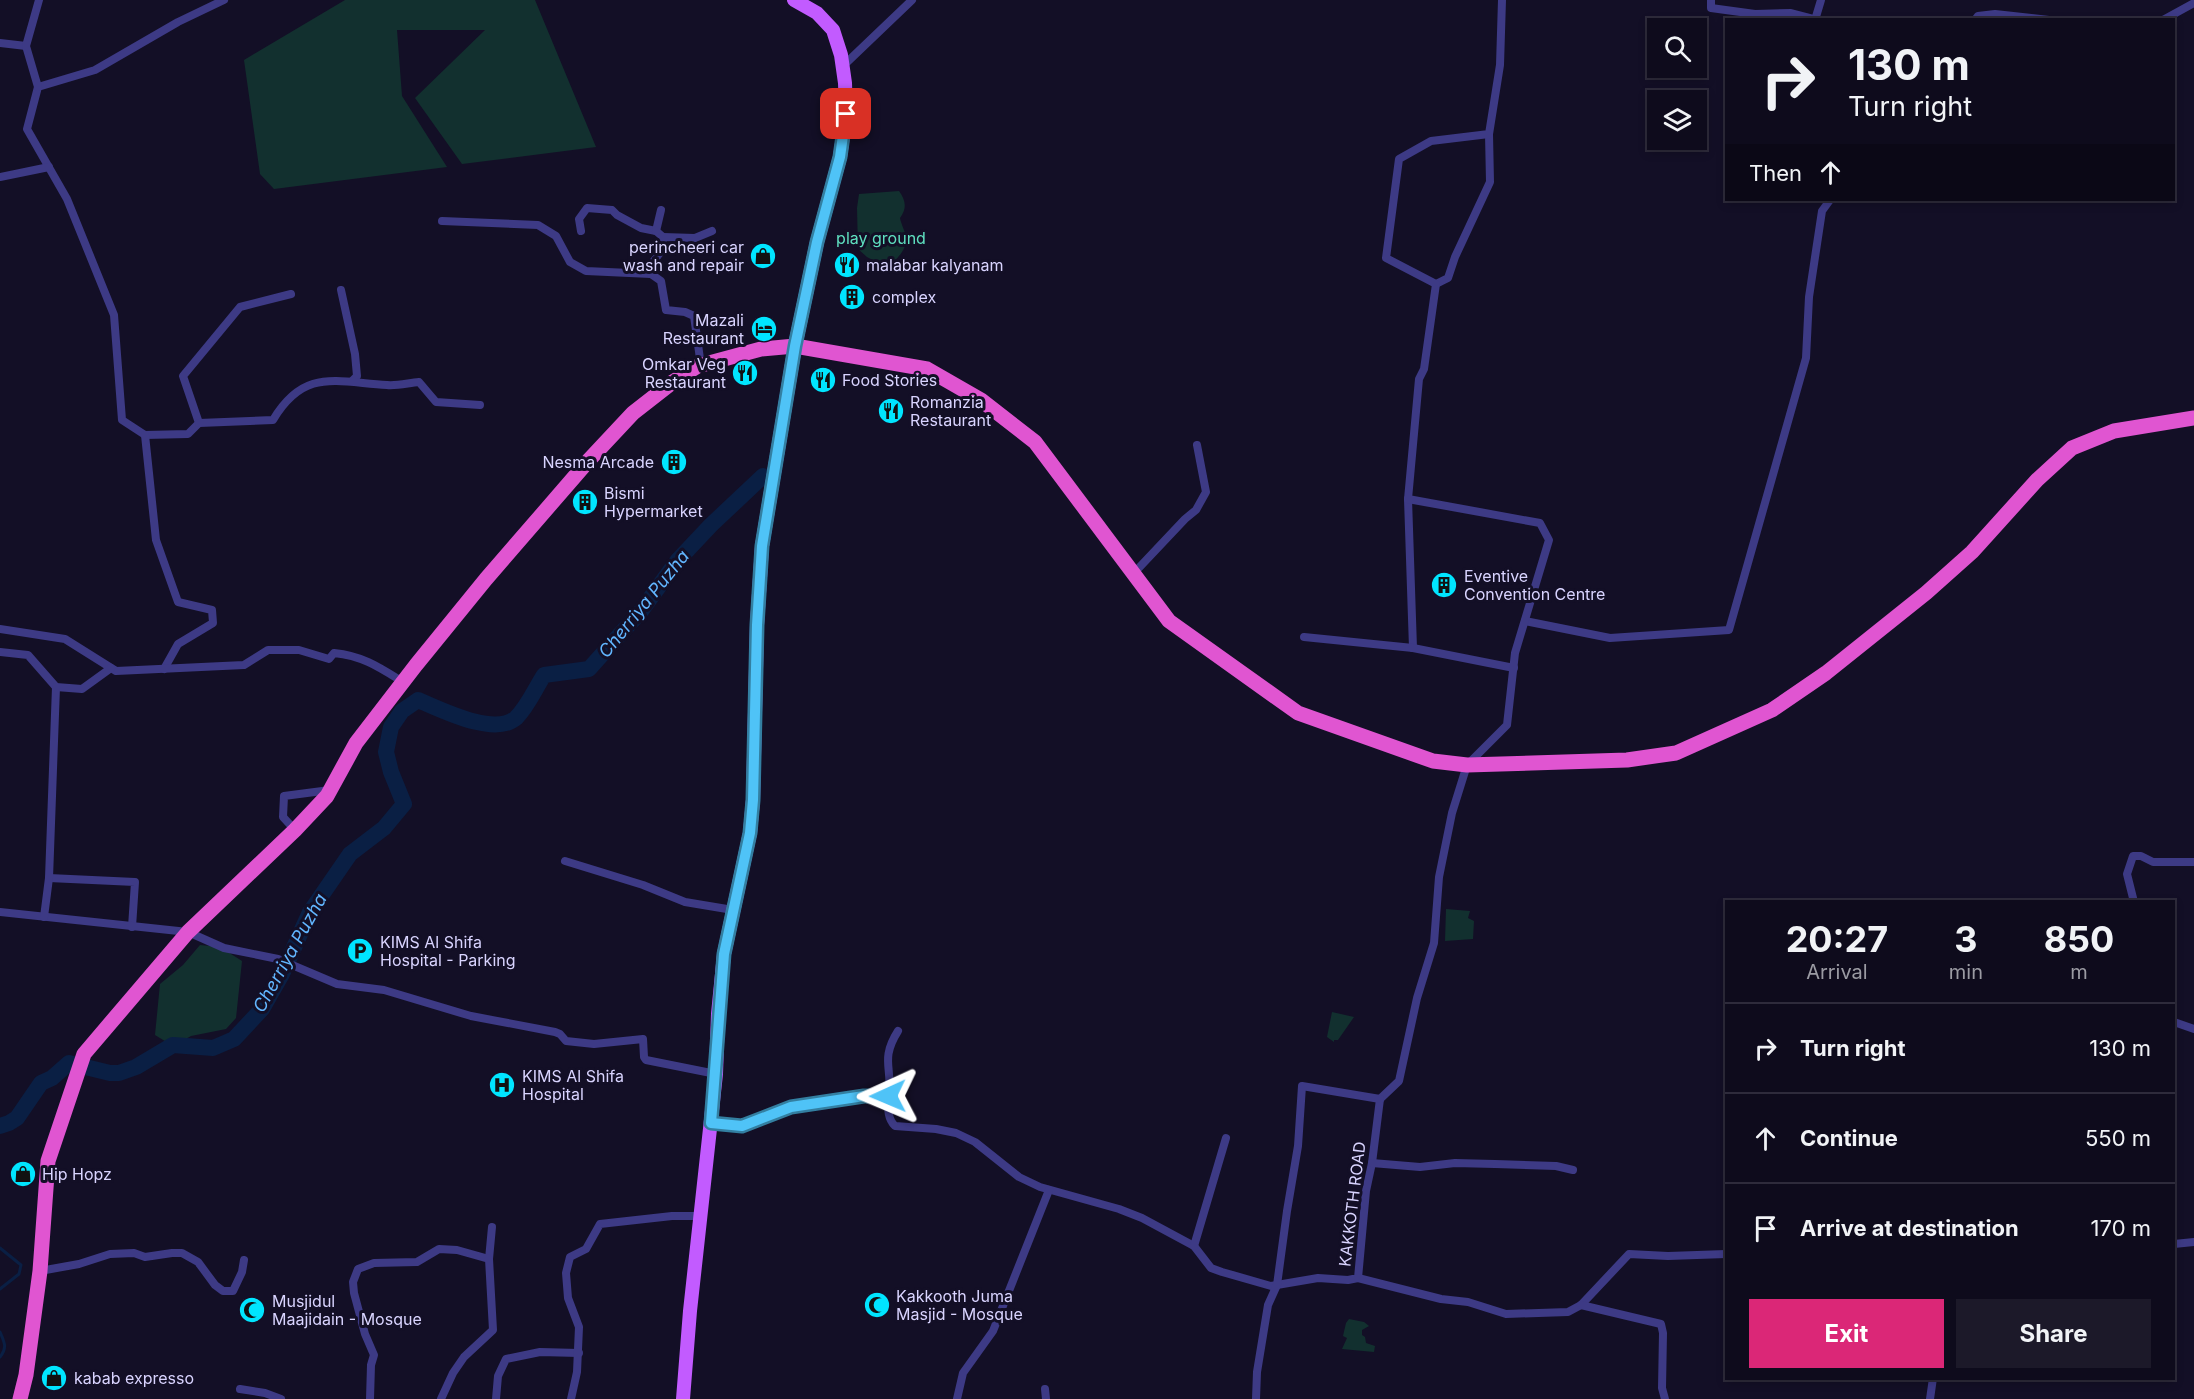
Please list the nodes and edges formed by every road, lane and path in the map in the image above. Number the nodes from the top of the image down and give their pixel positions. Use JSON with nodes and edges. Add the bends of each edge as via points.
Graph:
{"nodes":[{"id":1,"x":39,"y":0,"type":"edge"},
{"id":2,"x":224,"y":0,"type":"edge"},
{"id":3,"x":794,"y":0,"type":"edge"},
{"id":4,"x":912,"y":0,"type":"edge"},
{"id":5,"x":1502,"y":0,"type":"edge"},
{"id":6,"x":1711,"y":0,"type":"edge"},
{"id":7,"x":1821,"y":0,"type":"edge"},
{"id":8,"x":2194,"y":3,"type":"edge"},
{"id":9,"x":1812,"y":18,"type":"edge"},
{"id":10,"x":1816,"y":18,"type":"edge"},
{"id":11,"x":1976,"y":18,"type":"edge"},
{"id":12,"x":2031,"y":18,"type":"edge"},
{"id":13,"x":2167,"y":18,"type":"edge"},
{"id":14,"x":0,"y":43,"type":"edge"},
{"id":15,"x":26,"y":46,"type":"junction"},
{"id":16,"x":843,"y":66,"type":"junction"},
{"id":17,"x":38,"y":87,"type":"junction"},
{"id":18,"x":1489,"y":134,"type":"junction"},
{"id":19,"x":49,"y":167,"type":"junction"},
{"id":20,"x":0,"y":177,"type":"edge"},
{"id":21,"x":1829,"y":201,"type":"edge"},
{"id":22,"x":661,"y":210,"type":"dead end"},
{"id":23,"x":442,"y":221,"type":"dead end"},
{"id":24,"x":581,"y":231,"type":"dead end"},
{"id":25,"x":712,"y":231,"type":"dead end"},
{"id":26,"x":659,"y":234,"type":"junction"},
{"id":27,"x":651,"y":274,"type":"junction"},
{"id":28,"x":1436,"y":284,"type":"junction"},
{"id":29,"x":341,"y":290,"type":"dead end"},
{"id":30,"x":291,"y":294,"type":"dead end"},
{"id":31,"x":795,"y":346,"type":"junction"},
{"id":32,"x":701,"y":366,"type":"junction"},
{"id":33,"x":352,"y":381,"type":"junction"},
{"id":34,"x":480,"y":405,"type":"dead end"},
{"id":35,"x":2194,"y":418,"type":"edge"},
{"id":36,"x":199,"y":423,"type":"junction"},
{"id":37,"x":145,"y":435,"type":"junction"},
{"id":38,"x":1197,"y":445,"type":"dead end"},
{"id":39,"x":1408,"y":499,"type":"junction"},
{"id":40,"x":1134,"y":573,"type":"junction"},
{"id":41,"x":1525,"y":621,"type":"junction"},
{"id":42,"x":0,"y":628,"type":"edge"},
{"id":43,"x":1304,"y":638,"type":"dead end"},
{"id":44,"x":1413,"y":648,"type":"junction"},
{"id":45,"x":0,"y":652,"type":"edge"},
{"id":46,"x":111,"y":668,"type":"junction"},
{"id":47,"x":1514,"y":668,"type":"junction"},
{"id":48,"x":164,"y":669,"type":"junction"},
{"id":49,"x":403,"y":682,"type":"junction"},
{"id":50,"x":56,"y":687,"type":"junction"},
{"id":51,"x":1467,"y":765,"type":"junction"},
{"id":52,"x":330,"y":790,"type":"junction"},
{"id":53,"x":294,"y":830,"type":"junction"},
{"id":54,"x":565,"y":861,"type":"dead end"},
{"id":55,"x":2194,"y":862,"type":"edge"},
{"id":56,"x":49,"y":878,"type":"junction"},
{"id":57,"x":2134,"y":900,"type":"edge"},
{"id":58,"x":733,"y":910,"type":"junction"},
{"id":59,"x":0,"y":912,"type":"edge"},
{"id":60,"x":44,"y":917,"type":"junction"},
{"id":61,"x":132,"y":927,"type":"junction"},
{"id":62,"x":188,"y":932,"type":"junction"},
{"id":63,"x":2175,"y":1022,"type":"edge"},
{"id":64,"x":2194,"y":1029,"type":"edge"},
{"id":65,"x":898,"y":1031,"type":"dead end"},
{"id":66,"x":716,"y":1074,"type":"junction"},
{"id":67,"x":888,"y":1096,"type":"junction"},
{"id":68,"x":1380,"y":1099,"type":"junction"},
{"id":69,"x":711,"y":1123,"type":"junction"},
{"id":70,"x":1226,"y":1138,"type":"dead end"},
{"id":71,"x":1372,"y":1163,"type":"junction"},
{"id":72,"x":1573,"y":1170,"type":"dead end"},
{"id":73,"x":1049,"y":1190,"type":"junction"},
{"id":74,"x":700,"y":1216,"type":"junction"},
{"id":75,"x":492,"y":1227,"type":"dead end"},
{"id":76,"x":2194,"y":1242,"type":"edge"},
{"id":77,"x":2175,"y":1244,"type":"edge"},
{"id":78,"x":1194,"y":1246,"type":"junction"},
{"id":79,"x":1725,"y":1254,"type":"edge"},
{"id":80,"x":489,"y":1259,"type":"junction"},
{"id":81,"x":244,"y":1260,"type":"dead end"},
{"id":82,"x":40,"y":1271,"type":"junction"},
{"id":83,"x":1358,"y":1278,"type":"junction"},
{"id":84,"x":1278,"y":1285,"type":"junction"},
{"id":85,"x":1581,"y":1305,"type":"junction"},
{"id":86,"x":579,"y":1353,"type":"junction"},
{"id":87,"x":1933,"y":1380,"type":"edge"},
{"id":88,"x":240,"y":1389,"type":"dead end"},
{"id":89,"x":1045,"y":1389,"type":"dead end"},
{"id":90,"x":20,"y":1399,"type":"edge"},
{"id":91,"x":280,"y":1399,"type":"edge"},
{"id":92,"x":370,"y":1399,"type":"edge"},
{"id":93,"x":441,"y":1399,"type":"edge"},
{"id":94,"x":496,"y":1399,"type":"edge"},
{"id":95,"x":571,"y":1399,"type":"edge"},
{"id":96,"x":683,"y":1399,"type":"edge"},
{"id":97,"x":957,"y":1399,"type":"edge"},
{"id":98,"x":1046,"y":1399,"type":"edge"},
{"id":99,"x":1256,"y":1399,"type":"edge"},
{"id":100,"x":1665,"y":1399,"type":"edge"},
{"id":101,"x":1930,"y":1399,"type":"edge"}],
"edges":[{"from":1,"to":15,"type":"street"},
{"from":2,"to":17,"type":"street","via":[[95,70]]},
{"from":3,"to":16,"type":"main road","via":[[817,13],[833,30]]},
{"from":4,"to":16,"type":"street"},
{"from":5,"to":18,"type":"street","via":[[1500,65]]},
{"from":6,"to":9,"type":"street","via":[[1711,8]]},
{"from":7,"to":10,"type":"street"},
{"from":8,"to":13,"type":"street"},
{"from":11,"to":12,"type":"street","via":[[1995,14]]},
{"from":14,"to":15,"type":"street"},
{"from":15,"to":17,"type":"street"},
{"from":16,"to":31,"type":"main road","via":[[846,114],[840,157]]},
{"from":17,"to":19,"type":"street","via":[[27,129]]},
{"from":18,"to":28,"type":"street","via":[[1490,182],[1448,278]]},
{"from":18,"to":28,"type":"street","via":[[1431,141],[1399,159],[1386,258]]},
{"from":19,"to":20,"type":"street"},
{"from":19,"to":37,"type":"street","via":[[67,199],[114,315],[122,420]]},
{"from":21,"to":41,"type":"street","via":[[1820,222],[1809,297],[1806,358],[1729,630],[1610,639]]},
{"from":22,"to":26,"type":"street"},
{"from":23,"to":27,"type":"street","via":[[538,225],[556,236],[570,262],[585,270]]},
{"from":24,"to":26,"type":"street","via":[[579,219],[587,208],[612,210]]},
{"from":25,"to":26,"type":"street","via":[[695,238]]},
{"from":26,"to":27,"type":"street","via":[[662,250],[650,266]]},
{"from":27,"to":32,"type":"street","via":[[661,281],[666,310],[693,316]]},
{"from":28,"to":39,"type":"street","via":[[1424,369],[1419,379]]},
{"from":29,"to":33,"type":"street","via":[[355,354],[357,376]]},
{"from":30,"to":36,"type":"street","via":[[240,307],[183,376]]},
{"from":31,"to":32,"type":"highway","via":[[761,349]]},
{"from":31,"to":40,"type":"highway","via":[[927,369],[981,400],[1035,442]]},
{"from":31,"to":58,"type":"main road","via":[[762,546],[753,800]]},
{"from":32,"to":49,"type":"highway","via":[[652,397],[609,438],[486,579]]},
{"from":33,"to":34,"type":"street","via":[[389,386],[419,382],[436,402]]},
{"from":33,"to":36,"type":"street","via":[[308,385],[282,406],[273,420]]},
{"from":35,"to":51,"type":"highway","via":[[2114,431],[2072,448],[2037,480],[1972,552],[1826,673],[1772,710],[1676,753],[1627,760]]},
{"from":36,"to":37,"type":"street","via":[[188,434]]},
{"from":37,"to":48,"type":"street","via":[[156,540],[178,602],[212,610],[213,623],[178,644]]},
{"from":38,"to":40,"type":"street","via":[[1206,492],[1197,510]]},
{"from":39,"to":41,"type":"street","via":[[1540,523],[1549,540]]},
{"from":39,"to":44,"type":"street"},
{"from":40,"to":51,"type":"highway","via":[[1169,621],[1298,713],[1433,761]]},
{"from":41,"to":47,"type":"street"},
{"from":42,"to":46,"type":"street","via":[[65,639]]},
{"from":43,"to":44,"type":"street"},
{"from":44,"to":47,"type":"street"},
{"from":45,"to":50,"type":"street","via":[[28,655]]},
{"from":46,"to":48,"type":"street"},
{"from":46,"to":50,"type":"street","via":[[82,689]]},
{"from":47,"to":51,"type":"street","via":[[1507,724]]},
{"from":48,"to":49,"type":"street","via":[[244,665],[268,650],[299,650],[329,659],[334,653],[348,654],[371,662]]},
{"from":49,"to":52,"type":"highway","via":[[356,743]]},
{"from":50,"to":56,"type":"street"},
{"from":51,"to":68,"type":"street","via":[[1439,877],[1434,943],[1399,1081]]},
{"from":52,"to":53,"type":"highway"},
{"from":52,"to":53,"type":"street","via":[[284,796],[283,817]]},
{"from":53,"to":62,"type":"highway"},
{"from":54,"to":58,"type":"street","via":[[685,902]]},
{"from":55,"to":57,"type":"street","via":[[2153,862],[2133,856],[2127,874]]},
{"from":56,"to":60,"type":"street"},
{"from":56,"to":61,"type":"street","via":[[135,882]]},
{"from":58,"to":66,"type":"main road","via":[[724,954]]},
{"from":59,"to":60,"type":"street"},
{"from":60,"to":61,"type":"street"},
{"from":61,"to":62,"type":"street"},
{"from":62,"to":66,"type":"street","via":[[224,948],[278,959],[337,984],[384,990],[471,1016],[555,1032],[574,1043],[643,1039],[646,1060]]},
{"from":62,"to":82,"type":"highway","via":[[84,1054],[48,1161]]},
{"from":63,"to":64,"type":"street"},
{"from":65,"to":67,"type":"street","name":"KAKKOTH ROAD","via":[[888,1051]]},
{"from":66,"to":69,"type":"main road"},
{"from":67,"to":69,"type":"street","via":[[791,1107],[742,1126]]},
{"from":67,"to":73,"type":"street","name":"KAKKOTH ROAD","via":[[888,1113],[895,1126],[957,1133],[975,1142],[1019,1177]]},
{"from":68,"to":71,"type":"street","name":"KAKKOTH ROAD"},
{"from":68,"to":84,"type":"street","via":[[1302,1086],[1298,1146]]},
{"from":69,"to":74,"type":"main road"},
{"from":70,"to":78,"type":"street"},
{"from":71,"to":72,"type":"street","via":[[1420,1167],[1455,1163],[1556,1166]]},
{"from":71,"to":83,"type":"street","name":"KAKKOTH ROAD"},
{"from":73,"to":78,"type":"street","name":"KAKKOTH ROAD","via":[[1119,1209]]},
{"from":73,"to":97,"type":"street","via":[[993,1331],[963,1373]]},
{"from":74,"to":86,"type":"street","via":[[600,1224],[586,1249],[570,1257],[570,1305],[579,1327]]},
{"from":74,"to":96,"type":"main road"},
{"from":75,"to":80,"type":"street"},
{"from":76,"to":77,"type":"street"},
{"from":78,"to":84,"type":"street","name":"KAKKOTH ROAD","via":[[1211,1268]]},
{"from":79,"to":85,"type":"street","via":[[1629,1254]]},
{"from":80,"to":92,"type":"street","via":[[439,1249],[417,1262],[374,1263],[358,1269],[354,1293],[374,1355]]},
{"from":80,"to":93,"type":"street","via":[[492,1330],[464,1358]]},
{"from":81,"to":82,"type":"street","via":[[233,1291],[228,1292],[215,1285],[198,1263],[182,1253],[145,1257],[134,1253],[110,1254]]},
{"from":82,"to":90,"type":"highway"},
{"from":83,"to":84,"type":"street","name":"KAKKOTH ROAD","via":[[1318,1278]]},
{"from":83,"to":85,"type":"street","via":[[1506,1314],[1568,1312]]},
{"from":84,"to":99,"type":"street","via":[[1268,1305]]},
{"from":85,"to":100,"type":"street","via":[[1661,1324]]},
{"from":86,"to":94,"type":"street","via":[[540,1352],[506,1359],[498,1376]]},
{"from":86,"to":95,"type":"street"},
{"from":87,"to":101,"type":"street"},
{"from":88,"to":91,"type":"street"},
{"from":89,"to":98,"type":"street"}]}
